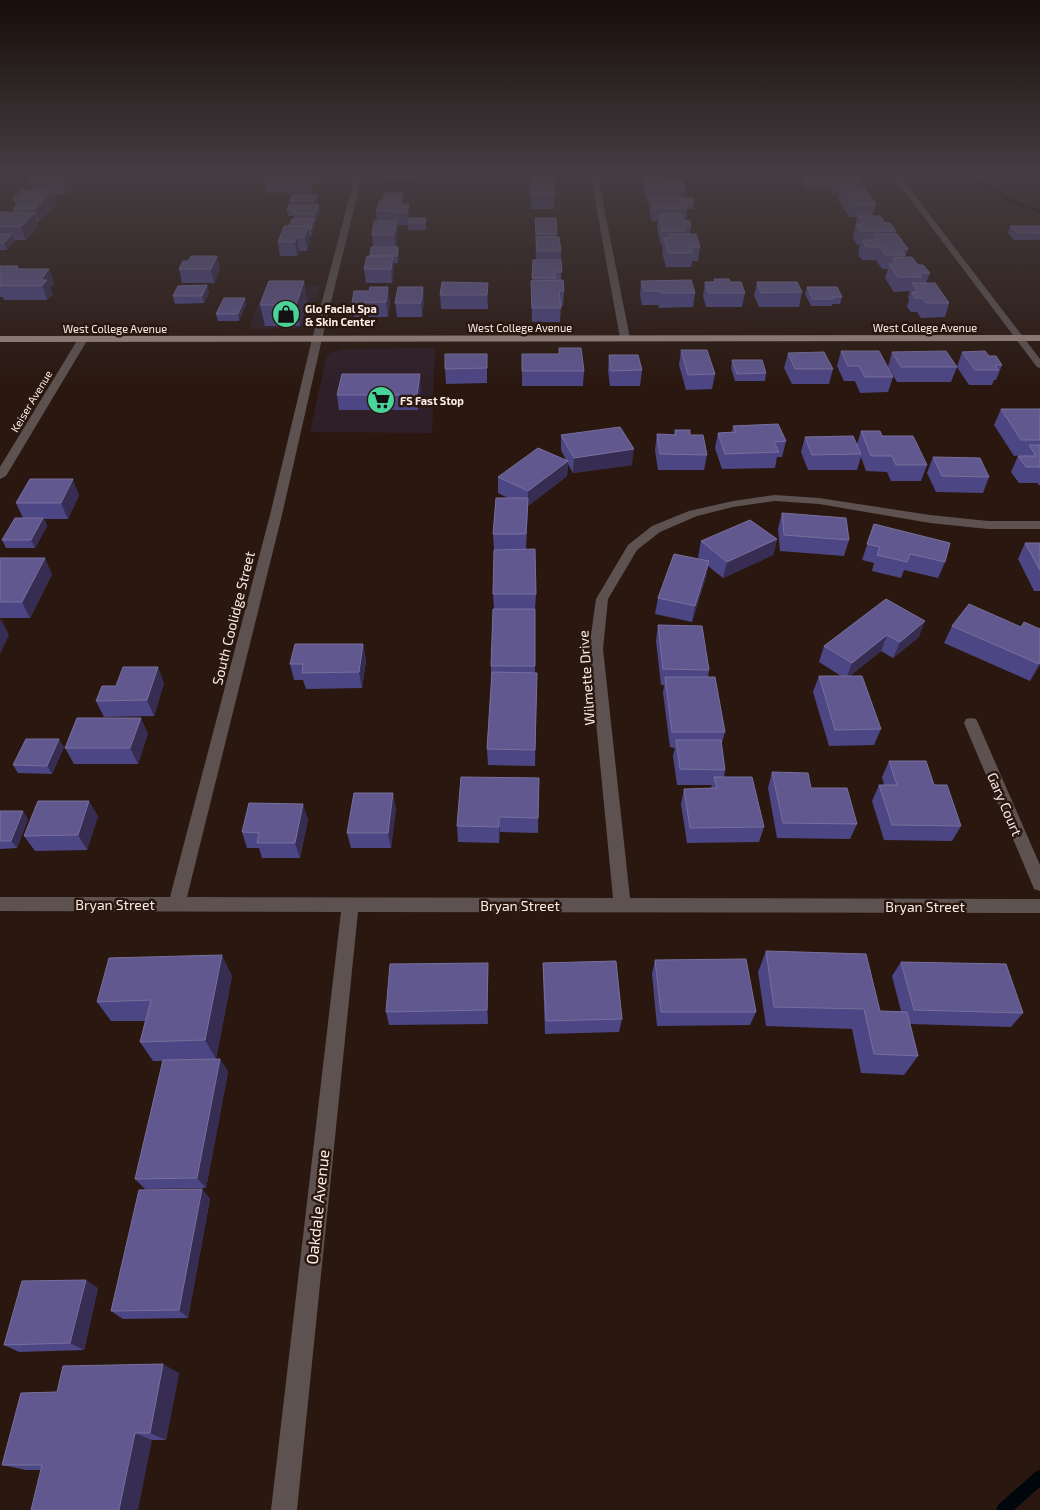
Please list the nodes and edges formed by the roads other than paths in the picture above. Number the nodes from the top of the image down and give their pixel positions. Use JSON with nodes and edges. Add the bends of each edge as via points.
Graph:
{"nodes":[{"id":1,"x":343,"y":242,"type":"edge"},
{"id":2,"x":607,"y":242,"type":"edge"},
{"id":3,"x":947,"y":242,"type":"edge"},
{"id":4,"x":625,"y":338,"type":"junction"},
{"id":5,"x":1020,"y":338,"type":"junction"},
{"id":6,"x":1040,"y":338,"type":"edge"},
{"id":7,"x":0,"y":339,"type":"edge"},
{"id":8,"x":83,"y":339,"type":"junction"},
{"id":9,"x":317,"y":339,"type":"junction"},
{"id":10,"x":1040,"y":365,"type":"edge"},
{"id":11,"x":0,"y":476,"type":"edge"},
{"id":12,"x":1040,"y":525,"type":"edge"},
{"id":13,"x":971,"y":723,"type":"dead end"},
{"id":14,"x":1040,"y":884,"type":"edge"},
{"id":15,"x":0,"y":904,"type":"edge"},
{"id":16,"x":177,"y":904,"type":"junction"},
{"id":17,"x":350,"y":904,"type":"junction"},
{"id":18,"x":622,"y":905,"type":"junction"},
{"id":19,"x":1040,"y":906,"type":"edge"},
{"id":20,"x":284,"y":1510,"type":"edge"}],
"edges":[{"from":1,"to":9,"type":"street","name":"South Coolidge Street"},
{"from":2,"to":4,"type":"street"},
{"from":3,"to":5,"type":"street"},
{"from":4,"to":5,"type":"main road","name":"West College Avenue"},
{"from":4,"to":9,"type":"main road","name":"West College Avenue"},
{"from":5,"to":6,"type":"main road","name":"West College Avenue"},
{"from":5,"to":10,"type":"street"},
{"from":7,"to":8,"type":"main road","name":"West College Avenue"},
{"from":8,"to":9,"type":"main road","name":"West College Avenue"},
{"from":8,"to":11,"type":"street","name":"Keiser Avenue"},
{"from":9,"to":16,"type":"street","name":"South Coolidge Street","via":[[276,515]]},
{"from":12,"to":18,"type":"street","name":"Wilmette Drive","via":[[988,525],[776,498],[693,513],[656,529],[632,548],[602,599],[596,648]]},
{"from":13,"to":14,"type":"street","name":"Gary Court"},
{"from":15,"to":16,"type":"street","name":"Bryan Street"},
{"from":16,"to":17,"type":"street","name":"Bryan Street"},
{"from":17,"to":18,"type":"street","name":"Bryan Street"},
{"from":17,"to":20,"type":"street","name":"Oakdale Avenue"},
{"from":18,"to":19,"type":"street","name":"Bryan Street"}]}
